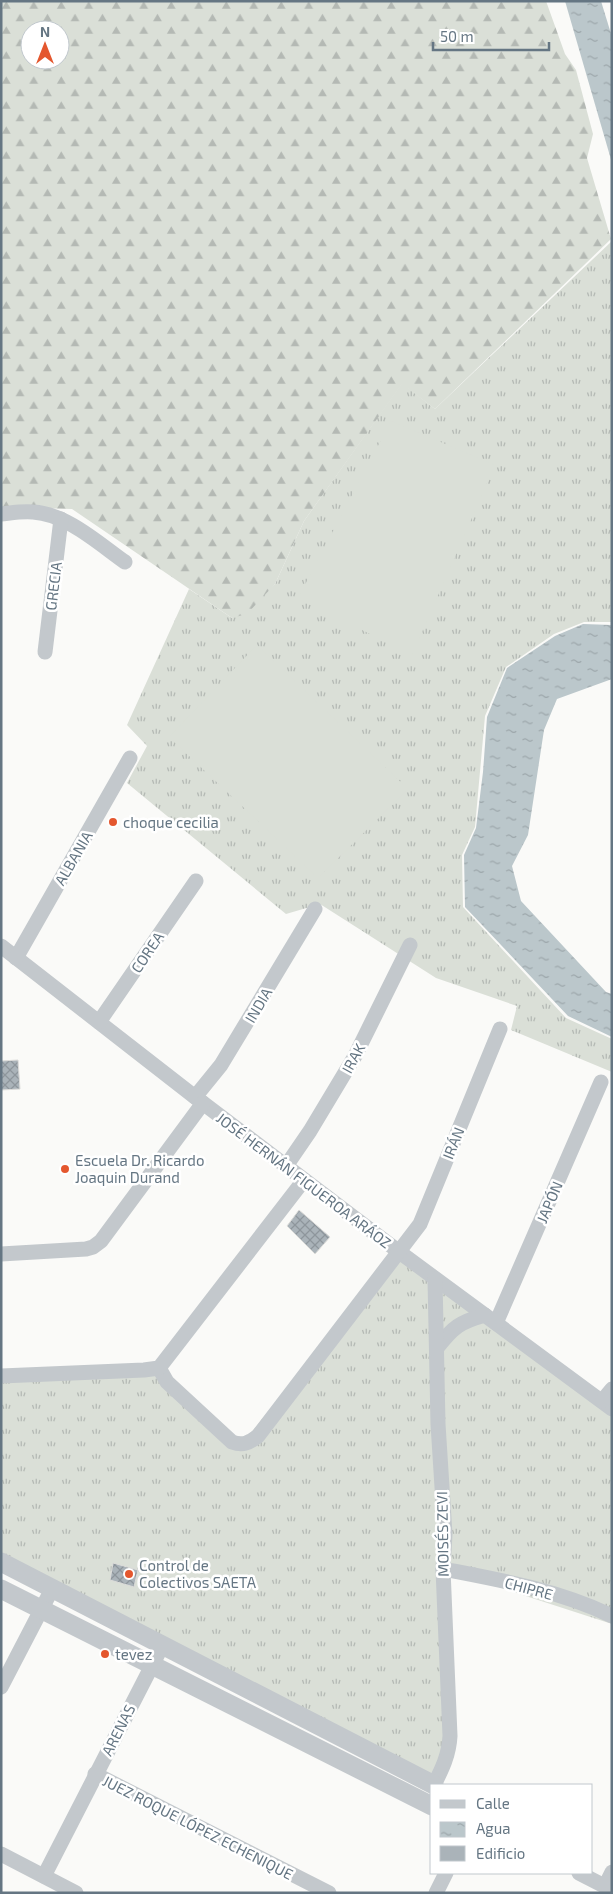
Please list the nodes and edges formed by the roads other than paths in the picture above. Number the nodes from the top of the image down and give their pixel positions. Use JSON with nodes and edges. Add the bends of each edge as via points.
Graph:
{"nodes":[{"id":1,"x":1,"y":514,"type":"edge"},
{"id":2,"x":61,"y":520,"type":"junction"},
{"id":3,"x":125,"y":562,"type":"dead end"},
{"id":4,"x":44,"y":652,"type":"dead end"},
{"id":5,"x":130,"y":758,"type":"dead end"},
{"id":6,"x":196,"y":881,"type":"dead end"},
{"id":7,"x":315,"y":909,"type":"dead end"},
{"id":8,"x":410,"y":945,"type":"dead end"},
{"id":9,"x":1,"y":946,"type":"edge"},
{"id":10,"x":16,"y":958,"type":"junction"},
{"id":11,"x":99,"y":1022,"type":"junction"},
{"id":12,"x":500,"y":1029,"type":"dead end"},
{"id":13,"x":601,"y":1082,"type":"dead end"},
{"id":14,"x":199,"y":1100,"type":"junction"},
{"id":15,"x":286,"y":1166,"type":"junction"},
{"id":16,"x":304,"y":1180,"type":"junction"},
{"id":17,"x":398,"y":1251,"type":"junction"},
{"id":18,"x":1,"y":1254,"type":"edge"},
{"id":19,"x":434,"y":1279,"type":"junction"},
{"id":20,"x":491,"y":1319,"type":"junction"},
{"id":21,"x":437,"y":1348,"type":"junction"},
{"id":22,"x":158,"y":1368,"type":"junction"},
{"id":23,"x":1,"y":1376,"type":"edge"},
{"id":24,"x":612,"y":1389,"type":"edge"},
{"id":25,"x":607,"y":1405,"type":"edge"},
{"id":26,"x":1,"y":1562,"type":"edge"},
{"id":27,"x":443,"y":1569,"type":"junction"},
{"id":28,"x":1,"y":1589,"type":"edge"},
{"id":29,"x":52,"y":1589,"type":"junction"},
{"id":30,"x":42,"y":1610,"type":"junction"},
{"id":31,"x":612,"y":1616,"type":"edge"},
{"id":32,"x":162,"y":1646,"type":"junction"},
{"id":33,"x":151,"y":1665,"type":"junction"},
{"id":34,"x":1,"y":1687,"type":"edge"},
{"id":35,"x":95,"y":1774,"type":"junction"},
{"id":36,"x":435,"y":1784,"type":"edge"},
{"id":37,"x":430,"y":1791,"type":"edge"},
{"id":38,"x":430,"y":1792,"type":"edge"},
{"id":39,"x":1,"y":1854,"type":"edge"},
{"id":40,"x":612,"y":1872,"type":"edge"},
{"id":41,"x":446,"y":1874,"type":"edge"},
{"id":42,"x":580,"y":1874,"type":"edge"},
{"id":43,"x":44,"y":1876,"type":"junction"},
{"id":44,"x":608,"y":1888,"type":"edge"},
{"id":45,"x":76,"y":1893,"type":"edge"},
{"id":46,"x":329,"y":1893,"type":"edge"},
{"id":47,"x":436,"y":1893,"type":"edge"}],
"edges":[{"from":1,"to":2,"type":"street","via":[[34,512]]},
{"from":2,"to":3,"type":"street"},
{"from":2,"to":4,"type":"street","name":"GRECIA"},
{"from":5,"to":10,"type":"street","name":"ALBANIA"},
{"from":6,"to":11,"type":"street","name":"COREA"},
{"from":7,"to":14,"type":"street","name":"INDIA"},
{"from":8,"to":15,"type":"street","name":"IRAK","via":[[355,1056]]},
{"from":9,"to":10,"type":"street","name":"JOSÉ HERNÁN FIGUEROA ARÁOZ"},
{"from":10,"to":11,"type":"street","name":"JOSÉ HERNÁN FIGUEROA ARÁOZ"},
{"from":11,"to":14,"type":"street","name":"JOSÉ HERNÁN FIGUEROA ARÁOZ"},
{"from":12,"to":17,"type":"street","name":"IRÁN","via":[[420,1224]]},
{"from":13,"to":20,"type":"street","name":"JAPÓN"},
{"from":14,"to":15,"type":"street","name":"JOSÉ HERNÁN FIGUEROA ARÁOZ"},
{"from":14,"to":18,"type":"street","name":"INDIA","via":[[101,1241],[93,1247],[76,1250]]},
{"from":15,"to":16,"type":"street","name":"JOSÉ HERNÁN FIGUEROA ARÁOZ"},
{"from":16,"to":17,"type":"street","name":"JOSÉ HERNÁN FIGUEROA ARÁOZ"},
{"from":16,"to":22,"type":"street"},
{"from":17,"to":19,"type":"street","name":"JOSÉ HERNÁN FIGUEROA ARÁOZ"},
{"from":17,"to":22,"type":"street","name":"IRÁN","via":[[258,1436],[250,1442],[241,1445],[232,1442],[167,1382]]},
{"from":19,"to":20,"type":"street","name":"JOSÉ HERNÁN FIGUEROA ARÁOZ"},
{"from":19,"to":21,"type":"street","name":"MOISÉS ZEVI"},
{"from":20,"to":21,"type":"street","via":[[466,1320],[456,1325]]},
{"from":20,"to":25,"type":"street","name":"JOSÉ HERNÁN FIGUEROA ARÁOZ"},
{"from":21,"to":27,"type":"street","name":"MOISÉS ZEVI","via":[[445,1534]]},
{"from":22,"to":23,"type":"street"},
{"from":24,"to":25,"type":"street"},
{"from":26,"to":29,"type":"street"},
{"from":27,"to":31,"type":"street","name":"CHIPRE","via":[[549,1592]]},
{"from":27,"to":36,"type":"street","name":"MOISÉS ZEVI","via":[[449,1742],[445,1762]]},
{"from":28,"to":30,"type":"street"},
{"from":29,"to":30,"type":"street"},
{"from":29,"to":32,"type":"street"},
{"from":30,"to":33,"type":"street"},
{"from":30,"to":34,"type":"street"},
{"from":32,"to":33,"type":"street","name":"ARENAS"},
{"from":32,"to":37,"type":"street"},
{"from":33,"to":35,"type":"street","name":"ARENAS"},
{"from":33,"to":38,"type":"street"},
{"from":35,"to":43,"type":"street","name":"ARENAS"},
{"from":35,"to":46,"type":"street","name":"JUEZ ROQUE LÓPEZ ECHENIQUE"},
{"from":39,"to":43,"type":"street"},
{"from":40,"to":44,"type":"street"},
{"from":41,"to":47,"type":"street"},
{"from":42,"to":44,"type":"street"},
{"from":43,"to":45,"type":"street"}]}
